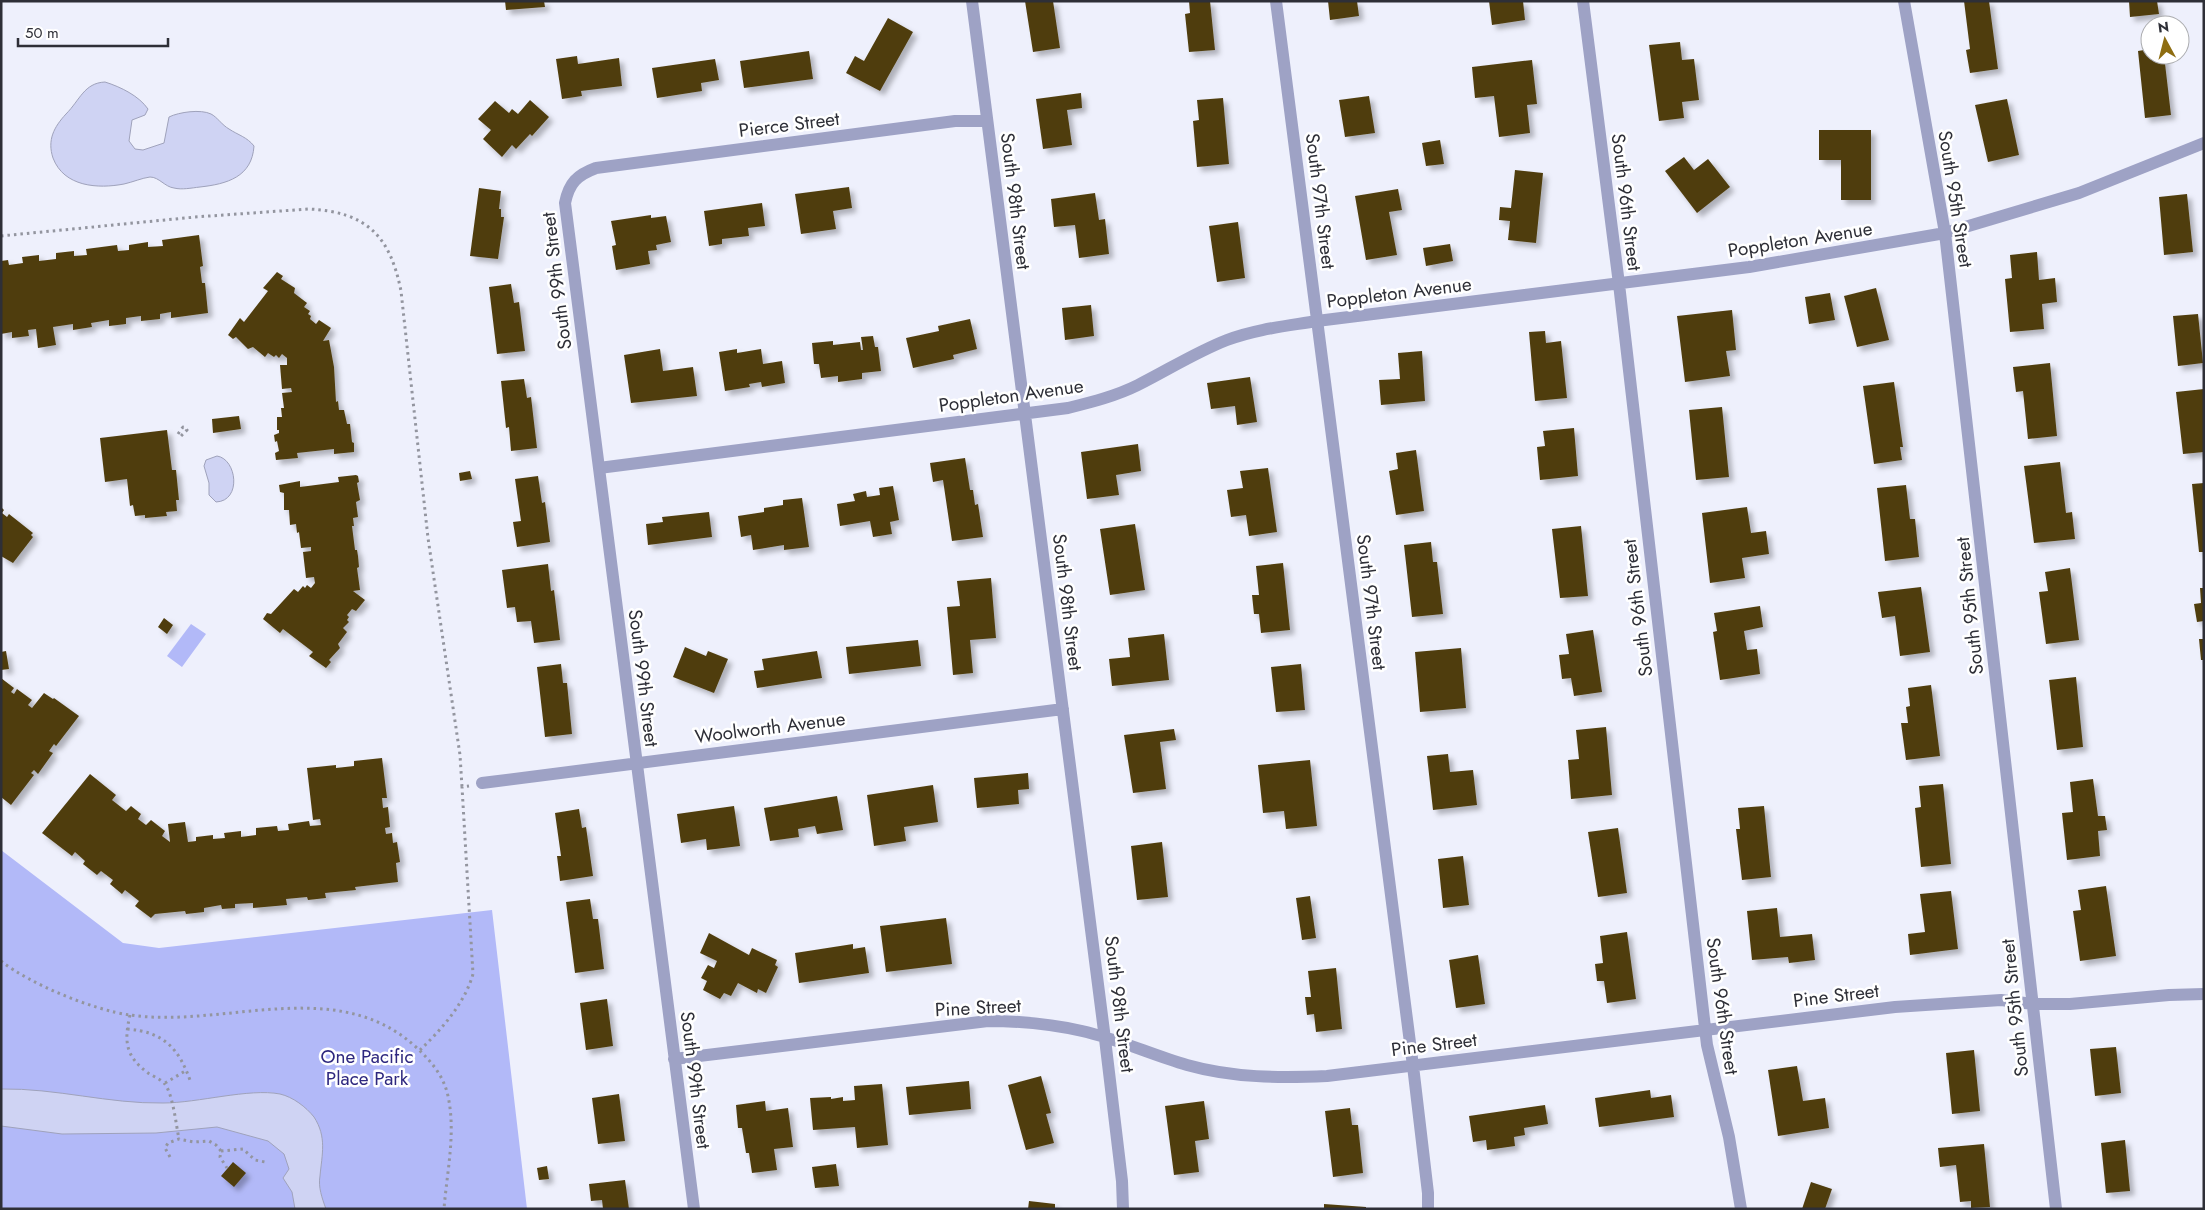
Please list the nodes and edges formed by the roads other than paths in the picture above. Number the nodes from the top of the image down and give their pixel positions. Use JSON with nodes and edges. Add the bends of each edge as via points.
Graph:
{"nodes":[{"id":1,"x":972,"y":1,"type":"edge"},
{"id":2,"x":1276,"y":1,"type":"edge"},
{"id":3,"x":1583,"y":1,"type":"edge"},
{"id":4,"x":1904,"y":1,"type":"edge"},
{"id":5,"x":987,"y":121,"type":"junction"},
{"id":6,"x":2204,"y":142,"type":"edge"},
{"id":7,"x":596,"y":168,"type":"joint"},
{"id":8,"x":1945,"y":233,"type":"junction"},
{"id":9,"x":1619,"y":284,"type":"junction"},
{"id":10,"x":1318,"y":321,"type":"junction"},
{"id":11,"x":1025,"y":414,"type":"junction"},
{"id":12,"x":599,"y":468,"type":"junction"},
{"id":13,"x":1063,"y":709,"type":"junction"},
{"id":14,"x":636,"y":762,"type":"junction"},
{"id":15,"x":482,"y":784,"type":"road end"},
{"id":16,"x":2204,"y":994,"type":"edge"},
{"id":17,"x":2033,"y":1004,"type":"junction"},
{"id":18,"x":1705,"y":1029,"type":"junction"},
{"id":19,"x":1106,"y":1039,"type":"junction"},
{"id":20,"x":674,"y":1059,"type":"junction"},
{"id":21,"x":1413,"y":1066,"type":"junction"},
{"id":22,"x":694,"y":1209,"type":"edge"},
{"id":23,"x":1123,"y":1209,"type":"edge"},
{"id":24,"x":1428,"y":1209,"type":"edge"},
{"id":25,"x":1742,"y":1209,"type":"edge"},
{"id":26,"x":2056,"y":1209,"type":"edge"}],
"edges":[{"from":1,"to":5,"type":"street","name":"South 98th Street"},
{"from":2,"to":10,"type":"street","name":"South 97th Street"},
{"from":3,"to":9,"type":"street","name":"South 96th Street"},
{"from":4,"to":8,"type":"street","name":"South 95th Street"},
{"from":5,"to":7,"type":"street","name":"Pierce Street","via":[[955,122]]},
{"from":5,"to":11,"type":"street","name":"South 98th Street"},
{"from":6,"to":8,"type":"street","name":"Poppleton Avenue","via":[[2080,193]]},
{"from":7,"to":12,"type":"street","name":"South 99th Street","via":[[575,178],[565,203]]},
{"from":8,"to":9,"type":"street","name":"Poppleton Avenue","via":[[1749,268]]},
{"from":8,"to":17,"type":"street","name":"South 95th Street"},
{"from":9,"to":10,"type":"street","name":"Poppleton Avenue"},
{"from":9,"to":18,"type":"street","name":"South 96th Street"},
{"from":10,"to":11,"type":"street","name":"Poppleton Avenue","via":[[1262,330],[1228,340],[1137,386],[1100,400]]},
{"from":10,"to":21,"type":"street","name":"South 97th Street"},
{"from":11,"to":12,"type":"street","name":"Poppleton Avenue"},
{"from":11,"to":13,"type":"street","name":"South 98th Street"},
{"from":12,"to":14,"type":"street","name":"South 99th Street"},
{"from":13,"to":14,"type":"street","name":"Woolworth Avenue"},
{"from":13,"to":19,"type":"street","name":"South 98th Street"},
{"from":14,"to":15,"type":"street","name":"Woolworth Avenue"},
{"from":14,"to":20,"type":"street","name":"South 99th Street"},
{"from":16,"to":17,"type":"street","name":"Pine Street"},
{"from":17,"to":18,"type":"street","name":"Pine Street","via":[[2001,1000],[1895,1007]]},
{"from":17,"to":26,"type":"street","name":"South 95th Street"},
{"from":18,"to":21,"type":"street","name":"Pine Street"},
{"from":18,"to":25,"type":"street","name":"South 96th Street"},
{"from":19,"to":20,"type":"street","name":"Pine Street","via":[[1041,1024],[988,1021]]},
{"from":19,"to":21,"type":"street","name":"Pine Street","via":[[1188,1066],[1250,1076],[1326,1076]]},
{"from":19,"to":23,"type":"street","name":"South 98th Street"},
{"from":20,"to":22,"type":"street","name":"South 99th Street"},
{"from":21,"to":24,"type":"street","name":"South 97th Street"}]}
